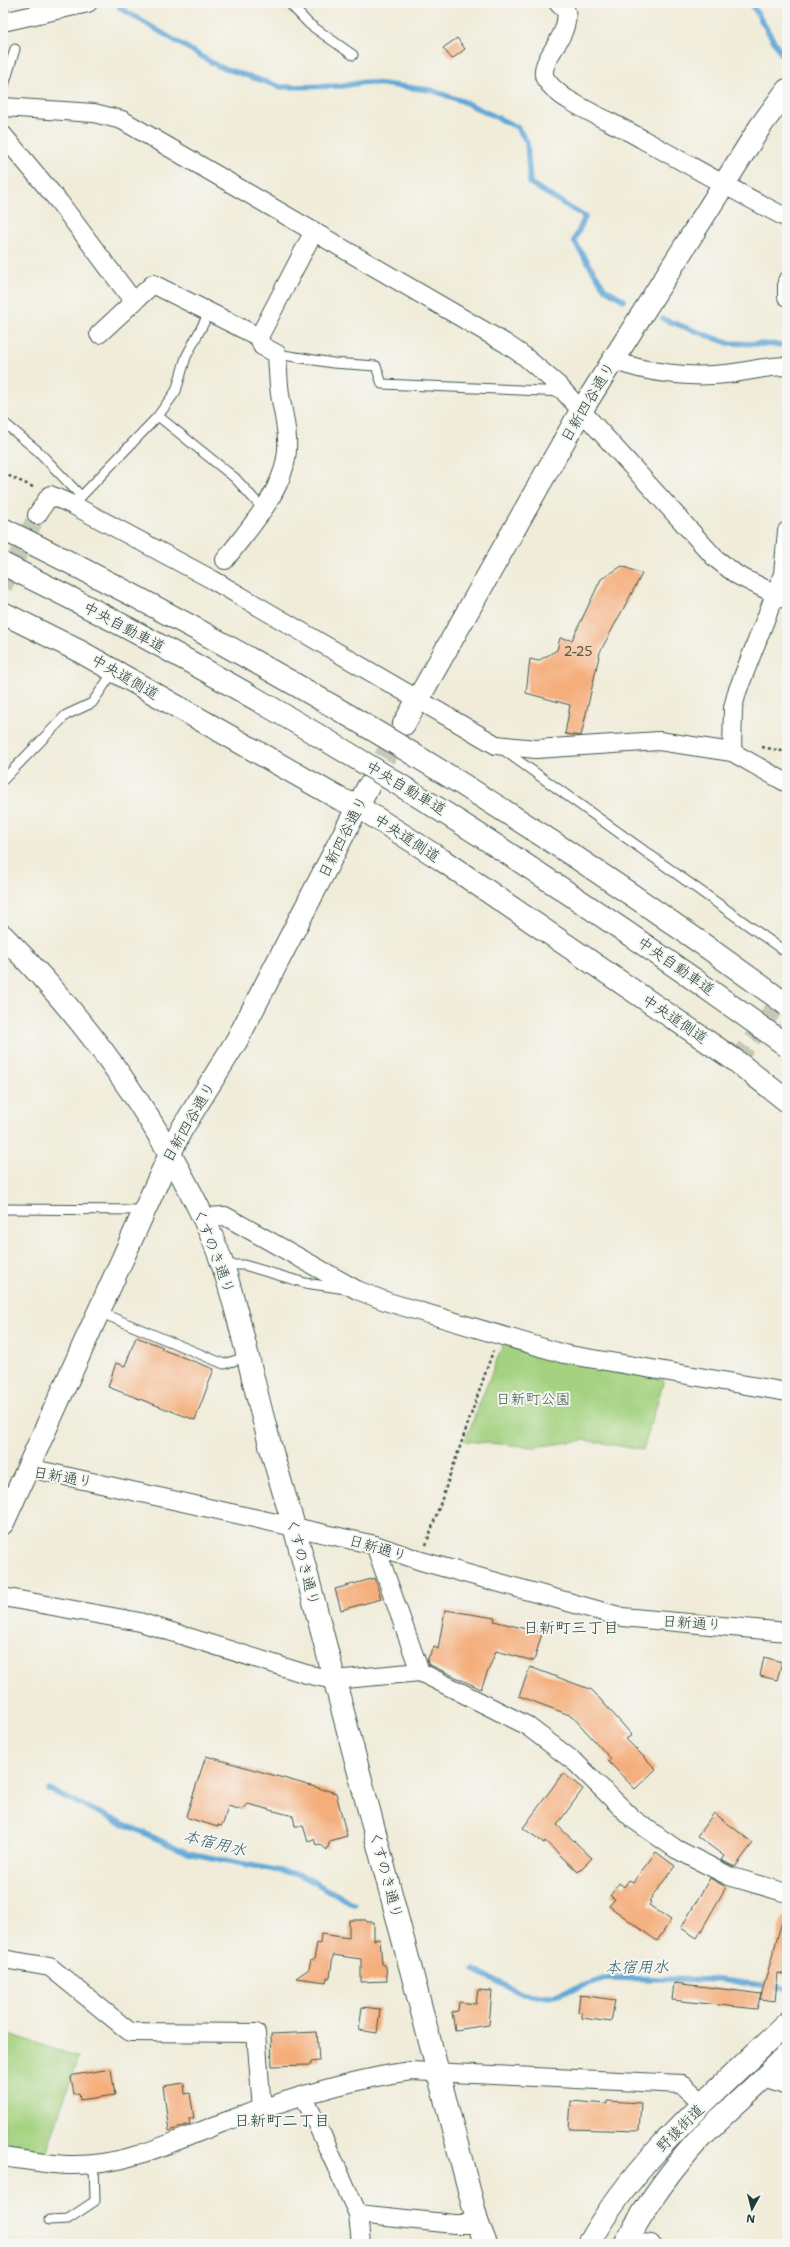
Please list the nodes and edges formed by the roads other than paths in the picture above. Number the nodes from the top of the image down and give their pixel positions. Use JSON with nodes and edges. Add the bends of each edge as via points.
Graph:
{"nodes":[{"id":1,"x":88,"y":3,"type":"edge"},
{"id":2,"x":289,"y":3,"type":"edge"},
{"id":3,"x":558,"y":3,"type":"edge"},
{"id":4,"x":3,"y":22,"type":"edge"},
{"id":5,"x":15,"y":49,"type":"dead end"},
{"id":6,"x":353,"y":55,"type":"dead end"},
{"id":7,"x":3,"y":89,"type":"edge"},
{"id":8,"x":787,"y":90,"type":"edge"},
{"id":9,"x":3,"y":107,"type":"edge"},
{"id":10,"x":3,"y":135,"type":"edge"},
{"id":11,"x":723,"y":185,"type":"junction"},
{"id":12,"x":787,"y":218,"type":"edge"},
{"id":13,"x":314,"y":231,"type":"junction"},
{"id":14,"x":787,"y":281,"type":"edge"},
{"id":15,"x":787,"y":297,"type":"edge"},
{"id":16,"x":134,"y":302,"type":"junction"},
{"id":17,"x":209,"y":313,"type":"junction"},
{"id":18,"x":99,"y":334,"type":"dead end"},
{"id":19,"x":259,"y":337,"type":"junction"},
{"id":20,"x":277,"y":354,"type":"junction"},
{"id":21,"x":613,"y":360,"type":"junction"},
{"id":22,"x":787,"y":366,"type":"edge"},
{"id":23,"x":564,"y":392,"type":"junction"},
{"id":24,"x":581,"y":411,"type":"junction"},
{"id":25,"x":158,"y":416,"type":"junction"},
{"id":26,"x":3,"y":422,"type":"edge"},
{"id":27,"x":77,"y":500,"type":"junction"},
{"id":28,"x":263,"y":509,"type":"junction"},
{"id":29,"x":37,"y":515,"type":"tunnel mouth"},
{"id":30,"x":3,"y":529,"type":"edge"},
{"id":31,"x":787,"y":531,"type":"edge"},
{"id":32,"x":225,"y":560,"type":"dead end"},
{"id":33,"x":3,"y":564,"type":"edge"},
{"id":34,"x":782,"y":597,"type":"edge"},
{"id":35,"x":3,"y":613,"type":"edge"},
{"id":36,"x":114,"y":671,"type":"junction"},
{"id":37,"x":417,"y":700,"type":"junction"},
{"id":38,"x":404,"y":724,"type":"tunnel mouth"},
{"id":39,"x":496,"y":745,"type":"junction"},
{"id":40,"x":732,"y":752,"type":"junction"},
{"id":41,"x":3,"y":780,"type":"edge"},
{"id":42,"x":787,"y":783,"type":"edge"},
{"id":43,"x":368,"y":787,"type":"tunnel mouth"},
{"id":44,"x":359,"y":807,"type":"junction"},
{"id":45,"x":3,"y":936,"type":"edge"},
{"id":46,"x":787,"y":953,"type":"edge"},
{"id":47,"x":787,"y":1005,"type":"edge"},
{"id":48,"x":787,"y":1046,"type":"edge"},
{"id":49,"x":787,"y":1101,"type":"edge"},
{"id":50,"x":170,"y":1154,"type":"junction"},
{"id":51,"x":3,"y":1209,"type":"edge"},
{"id":52,"x":143,"y":1210,"type":"junction"},
{"id":53,"x":203,"y":1217,"type":"junction"},
{"id":54,"x":223,"y":1265,"type":"junction"},
{"id":55,"x":357,"y":1290,"type":"junction"},
{"id":56,"x":98,"y":1312,"type":"junction"},
{"id":57,"x":249,"y":1356,"type":"junction"},
{"id":58,"x":787,"y":1392,"type":"edge"},
{"id":59,"x":29,"y":1468,"type":"junction"},
{"id":60,"x":3,"y":1523,"type":"edge"},
{"id":61,"x":294,"y":1526,"type":"junction"},
{"id":62,"x":375,"y":1545,"type":"junction"},
{"id":63,"x":3,"y":1598,"type":"edge"},
{"id":64,"x":787,"y":1632,"type":"edge"},
{"id":65,"x":420,"y":1672,"type":"junction"},
{"id":66,"x":334,"y":1680,"type":"junction"},
{"id":67,"x":787,"y":1893,"type":"edge"},
{"id":68,"x":3,"y":1959,"type":"edge"},
{"id":69,"x":787,"y":2023,"type":"edge"},
{"id":70,"x":787,"y":2056,"type":"edge"},
{"id":71,"x":438,"y":2072,"type":"junction"},
{"id":72,"x":764,"y":2078,"type":"junction"},
{"id":73,"x":787,"y":2086,"type":"edge"},
{"id":74,"x":304,"y":2096,"type":"junction"},
{"id":75,"x":704,"y":2104,"type":"junction"},
{"id":76,"x":262,"y":2110,"type":"junction"},
{"id":77,"x":3,"y":2157,"type":"edge"},
{"id":78,"x":94,"y":2163,"type":"junction"},
{"id":79,"x":358,"y":2214,"type":"junction"},
{"id":80,"x":49,"y":2220,"type":"dead end"},
{"id":81,"x":478,"y":2224,"type":"junction"},
{"id":82,"x":626,"y":2242,"type":"edge"},
{"id":83,"x":360,"y":2244,"type":"edge"},
{"id":84,"x":486,"y":2244,"type":"edge"},
{"id":85,"x":588,"y":2244,"type":"edge"},
{"id":86,"x":650,"y":2244,"type":"edge"}],
"edges":[{"from":1,"to":4,"type":"street"},
{"from":2,"to":6,"type":"lane","via":[[309,24]]},
{"from":3,"to":11,"type":"street","via":[[566,11],[565,30],[545,67],[545,77],[554,88],[566,99]]},
{"from":5,"to":7,"type":"lane"},
{"from":8,"to":11,"type":"main road","name":"日新四谷通り"},
{"from":9,"to":13,"type":"street","via":[[94,113],[122,120]]},
{"from":10,"to":16,"type":"street","via":[[60,203]]},
{"from":11,"to":12,"type":"street"},
{"from":11,"to":21,"type":"main road","name":"日新四谷通り"},
{"from":13,"to":19,"type":"street"},
{"from":13,"to":23,"type":"street","via":[[505,343],[524,356]]},
{"from":14,"to":15,"type":"street"},
{"from":16,"to":17,"type":"street","via":[[153,284]]},
{"from":16,"to":18,"type":"street"},
{"from":17,"to":19,"type":"street"},
{"from":17,"to":25,"type":"lane","via":[[186,357],[176,391]]},
{"from":19,"to":20,"type":"street","via":[[262,346]]},
{"from":20,"to":23,"type":"lane","via":[[333,363],[376,366],[382,384]]},
{"from":20,"to":28,"type":"street","via":[[287,457],[281,479]]},
{"from":21,"to":22,"type":"street","via":[[636,368],[665,373],[724,374]]},
{"from":21,"to":24,"type":"main road","name":"日新四谷通り"},
{"from":23,"to":24,"type":"street"},
{"from":24,"to":34,"type":"street","via":[[715,558],[737,575]]},
{"from":24,"to":37,"type":"main road","name":"日新四谷通り"},
{"from":25,"to":27,"type":"lane"},
{"from":25,"to":28,"type":"lane","via":[[235,478]]},
{"from":26,"to":27,"type":"lane","via":[[39,452]]},
{"from":27,"to":29,"type":"street","via":[[50,495]]},
{"from":27,"to":37,"type":"street","via":[[352,659]]},
{"from":28,"to":32,"type":"street"},
{"from":30,"to":47,"type":"main road","name":"中央自動車道","bridge":true,"via":[[243,655],[428,764],[595,870]]},
{"from":31,"to":34,"type":"street"},
{"from":33,"to":48,"type":"main road","name":"中央自動車道","bridge":true,"via":[[225,681],[416,793],[577,898]]},
{"from":34,"to":40,"type":"street","via":[[767,612],[737,692],[733,708]]},
{"from":35,"to":36,"type":"main road","name":"中央道側道"},
{"from":36,"to":41,"type":"lane","via":[[92,704],[66,715]]},
{"from":36,"to":44,"type":"main road","name":"中央道側道","via":[[340,799]]},
{"from":37,"to":38,"type":"main road","name":"日新四谷通り"},
{"from":37,"to":39,"type":"street"},
{"from":39,"to":40,"type":"street","via":[[536,749],[659,741]]},
{"from":39,"to":46,"type":"lane"},
{"from":40,"to":42,"type":"street"},
{"from":43,"to":44,"type":"main road","name":"日新四谷通り"},
{"from":44,"to":49,"type":"main road","name":"中央道側道","via":[[442,860],[736,1061]]},
{"from":44,"to":50,"type":"main road","name":"日新四谷通り","via":[[237,1040],[180,1132]]},
{"from":45,"to":50,"type":"main road","name":"くすのき通り","via":[[47,981],[88,1029],[134,1094]]},
{"from":50,"to":52,"type":"main road","name":"日新四谷通り"},
{"from":50,"to":53,"type":"main road","name":"くすのき通り"},
{"from":51,"to":52,"type":"lane"},
{"from":52,"to":56,"type":"main road","name":"日新四谷通り"},
{"from":53,"to":54,"type":"main road","name":"くすのき通り"},
{"from":53,"to":55,"type":"street","via":[[225,1216]]},
{"from":54,"to":55,"type":"lane","via":[[244,1265],[304,1283]]},
{"from":54,"to":57,"type":"main road","name":"くすのき通り"},
{"from":55,"to":58,"type":"street","via":[[388,1302],[564,1354]]},
{"from":56,"to":57,"type":"lane","via":[[224,1364]]},
{"from":56,"to":59,"type":"main road","name":"日新四谷通り"},
{"from":57,"to":61,"type":"main road","name":"くすのき通り"},
{"from":59,"to":60,"type":"main road","name":"日新通り"},
{"from":59,"to":61,"type":"street","name":"日新通り"},
{"from":61,"to":62,"type":"street","name":"日新通り"},
{"from":61,"to":66,"type":"main road","name":"くすのき通り"},
{"from":62,"to":64,"type":"street","name":"日新通り","via":[[421,1561],[622,1617]]},
{"from":62,"to":65,"type":"street"},
{"from":63,"to":66,"type":"street","via":[[140,1622],[306,1674]]},
{"from":65,"to":66,"type":"street"},
{"from":65,"to":67,"type":"street","via":[[526,1726],[576,1763],[633,1819],[676,1849],[729,1876]]},
{"from":66,"to":71,"type":"main road","name":"くすのき通り"},
{"from":68,"to":76,"type":"street","via":[[50,1967],[130,2032],[256,2033]]},
{"from":69,"to":75,"type":"main road","name":"野猿街道"},
{"from":70,"to":72,"type":"main road","name":"野猿街道"},
{"from":71,"to":74,"type":"street","via":[[411,2071],[373,2076]]},
{"from":71,"to":75,"type":"street","via":[[682,2084]]},
{"from":71,"to":81,"type":"main road","name":"くすのき通り"},
{"from":72,"to":73,"type":"street"},
{"from":72,"to":82,"type":"main road","name":"野猿街道","via":[[703,2135],[676,2166]]},
{"from":74,"to":76,"type":"street"},
{"from":74,"to":79,"type":"street"},
{"from":75,"to":85,"type":"main road","name":"野猿街道","via":[[633,2176],[609,2208]]},
{"from":76,"to":78,"type":"street","via":[[167,2146]]},
{"from":77,"to":78,"type":"street","via":[[73,2165]]},
{"from":78,"to":80,"type":"lane","via":[[95,2201],[68,2219]]},
{"from":79,"to":81,"type":"street","via":[[447,2224]]},
{"from":79,"to":83,"type":"street"},
{"from":81,"to":84,"type":"main road","name":"くすのき通り"},
{"from":82,"to":86,"type":"street"}]}
